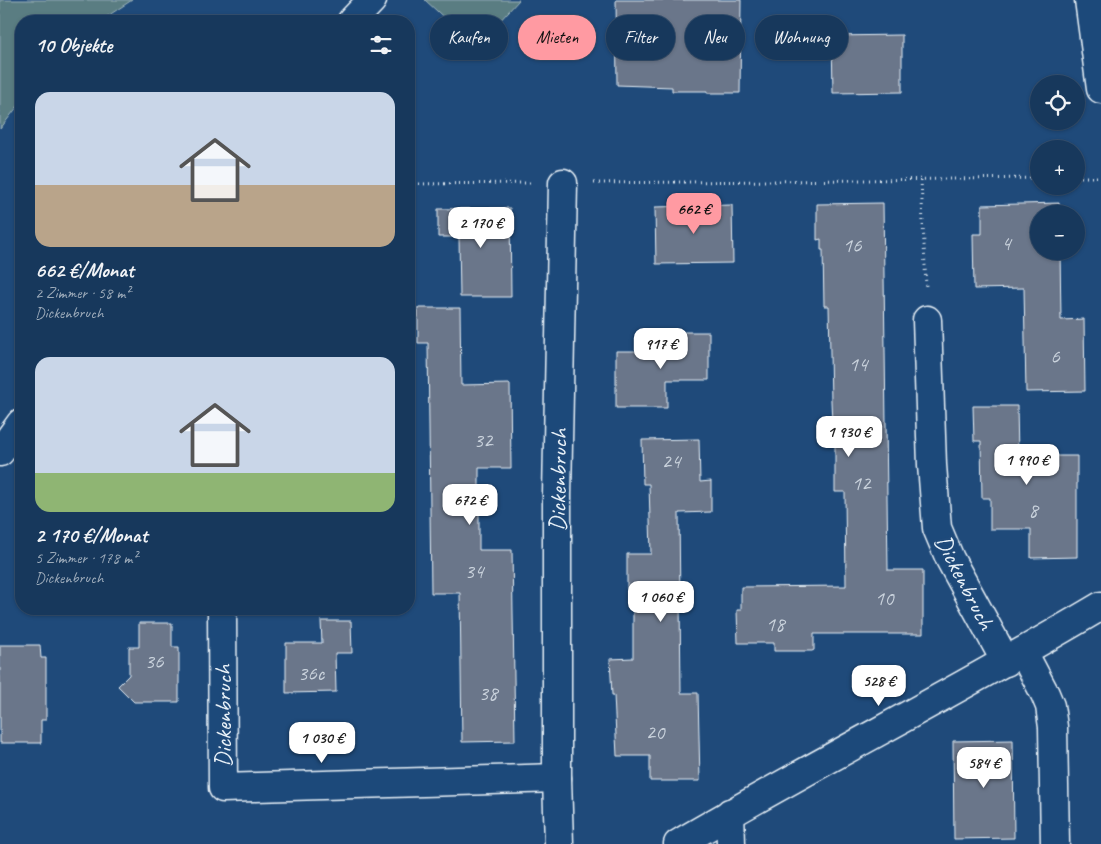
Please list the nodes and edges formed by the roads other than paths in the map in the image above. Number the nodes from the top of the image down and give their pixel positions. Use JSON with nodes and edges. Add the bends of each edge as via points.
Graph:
{"nodes":[{"id":1,"x":372,"y":0,"type":"edge"},
{"id":2,"x":1089,"y":0,"type":"edge"},
{"id":3,"x":358,"y":15,"type":"edge"},
{"id":4,"x":1101,"y":89,"type":"edge"},
{"id":5,"x":563,"y":183,"type":"road end"},
{"id":6,"x":927,"y":320,"type":"road end"},
{"id":7,"x":15,"y":431,"type":"edge"},
{"id":8,"x":0,"y":452,"type":"edge"},
{"id":9,"x":1101,"y":606,"type":"edge"},
{"id":10,"x":222,"y":615,"type":"edge"},
{"id":11,"x":1015,"y":657,"type":"junction"},
{"id":12,"x":557,"y":778,"type":"junction"},
{"id":13,"x":730,"y":813,"type":"junction"},
{"id":14,"x":559,"y":844,"type":"edge"},
{"id":15,"x":678,"y":844,"type":"edge"},
{"id":16,"x":731,"y":844,"type":"edge"},
{"id":17,"x":1055,"y":844,"type":"edge"}],
"edges":[{"from":1,"to":3,"type":"street"},
{"from":2,"to":4,"type":"street"},
{"from":5,"to":12,"type":"street","name":"Dickenbruch","via":[[557,495]]},
{"from":6,"to":11,"type":"street","name":"Dickenbruch","via":[[937,528],[950,559]]},
{"from":7,"to":8,"type":"street"},
{"from":9,"to":11,"type":"street"},
{"from":10,"to":12,"type":"street","name":"Dickenbruch","via":[[223,788]]},
{"from":11,"to":13,"type":"street"},
{"from":11,"to":17,"type":"street","name":"Dickenbruch","via":[[1045,694],[1052,720]]},
{"from":12,"to":14,"type":"street","name":"Dickenbruch"},
{"from":13,"to":15,"type":"street"},
{"from":13,"to":16,"type":"street"}]}
